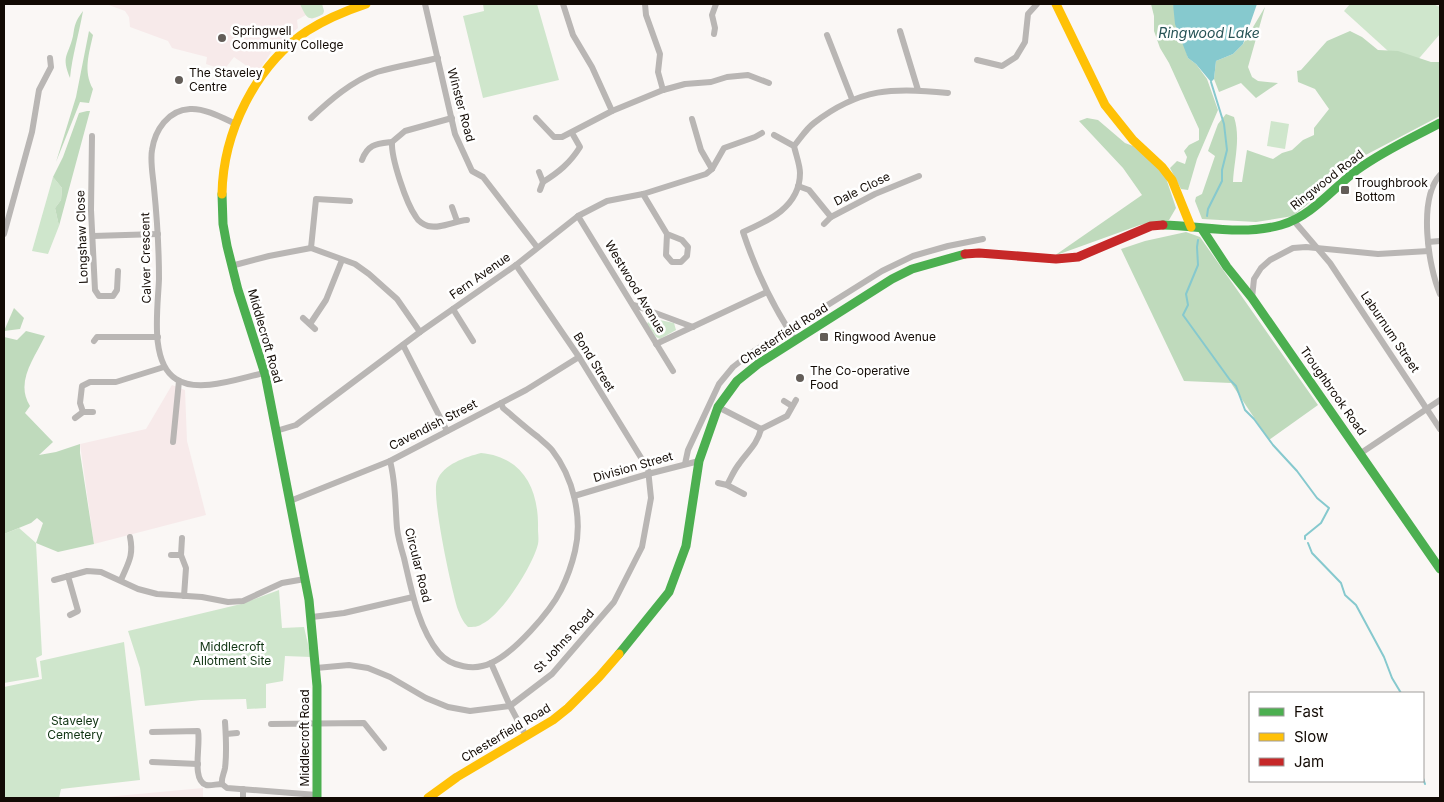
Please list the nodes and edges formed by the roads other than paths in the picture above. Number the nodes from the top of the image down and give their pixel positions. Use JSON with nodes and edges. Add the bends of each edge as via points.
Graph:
{"nodes":[{"id":1,"x":366,"y":4,"type":"edge"},
{"id":2,"x":425,"y":4,"type":"edge"},
{"id":3,"x":564,"y":4,"type":"edge"},
{"id":4,"x":645,"y":4,"type":"edge"},
{"id":5,"x":716,"y":4,"type":"edge"},
{"id":6,"x":1037,"y":4,"type":"edge"},
{"id":7,"x":1056,"y":4,"type":"edge"},
{"id":8,"x":900,"y":31,"type":"dead end"},
{"id":9,"x":714,"y":34,"type":"dead end"},
{"id":10,"x":827,"y":35,"type":"dead end"},
{"id":11,"x":50,"y":58,"type":"dead end"},
{"id":12,"x":438,"y":58,"type":"junction"},
{"id":13,"x":977,"y":60,"type":"dead end"},
{"id":14,"x":769,"y":83,"type":"dead end"},
{"id":15,"x":663,"y":90,"type":"junction"},
{"id":16,"x":918,"y":90,"type":"junction"},
{"id":17,"x":948,"y":93,"type":"dead end"},
{"id":18,"x":852,"y":99,"type":"junction"},
{"id":19,"x":612,"y":111,"type":"junction"},
{"id":20,"x":311,"y":118,"type":"dead end"},
{"id":21,"x":452,"y":118,"type":"junction"},
{"id":22,"x":536,"y":118,"type":"dead end"},
{"id":23,"x":692,"y":119,"type":"dead end"},
{"id":24,"x":1440,"y":123,"type":"edge"},
{"id":25,"x":236,"y":124,"type":"junction"},
{"id":26,"x":572,"y":133,"type":"junction"},
{"id":27,"x":762,"y":133,"type":"dead end"},
{"id":28,"x":774,"y":135,"type":"dead end"},
{"id":29,"x":92,"y":136,"type":"dead end"},
{"id":30,"x":392,"y":142,"type":"junction"},
{"id":31,"x":794,"y":146,"type":"junction"},
{"id":32,"x":362,"y":160,"type":"dead end"},
{"id":33,"x":712,"y":169,"type":"junction"},
{"id":34,"x":538,"y":172,"type":"dead end"},
{"id":35,"x":1440,"y":175,"type":"edge"},
{"id":36,"x":919,"y":176,"type":"dead end"},
{"id":37,"x":543,"y":182,"type":"junction"},
{"id":38,"x":798,"y":186,"type":"junction"},
{"id":39,"x":540,"y":190,"type":"dead end"},
{"id":40,"x":643,"y":194,"type":"junction"},
{"id":41,"x":350,"y":201,"type":"dead end"},
{"id":42,"x":452,"y":207,"type":"dead end"},
{"id":43,"x":578,"y":216,"type":"junction"},
{"id":44,"x":832,"y":217,"type":"junction"},
{"id":45,"x":467,"y":220,"type":"dead end"},
{"id":46,"x":457,"y":221,"type":"junction"},
{"id":47,"x":1294,"y":221,"type":"junction"},
{"id":48,"x":824,"y":224,"type":"dead end"},
{"id":49,"x":1191,"y":227,"type":"junction"},
{"id":50,"x":1202,"y":229,"type":"junction"},
{"id":51,"x":4,"y":234,"type":"edge"},
{"id":52,"x":158,"y":234,"type":"junction"},
{"id":53,"x":667,"y":234,"type":"junction"},
{"id":54,"x":93,"y":236,"type":"junction"},
{"id":55,"x":983,"y":239,"type":"dead end"},
{"id":56,"x":1440,"y":241,"type":"edge"},
{"id":57,"x":1428,"y":242,"type":"junction"},
{"id":58,"x":537,"y":247,"type":"junction"},
{"id":59,"x":311,"y":248,"type":"junction"},
{"id":60,"x":1319,"y":248,"type":"junction"},
{"id":61,"x":1429,"y":251,"type":"junction"},
{"id":62,"x":342,"y":260,"type":"junction"},
{"id":63,"x":516,"y":265,"type":"junction"},
{"id":64,"x":231,"y":266,"type":"junction"},
{"id":65,"x":118,"y":271,"type":"dead end"},
{"id":66,"x":766,"y":292,"type":"junction"},
{"id":67,"x":1440,"y":294,"type":"edge"},
{"id":68,"x":1252,"y":298,"type":"junction"},
{"id":69,"x":634,"y":305,"type":"junction"},
{"id":70,"x":453,"y":309,"type":"junction"},
{"id":71,"x":303,"y":318,"type":"dead end"},
{"id":72,"x":310,"y":324,"type":"junction"},
{"id":73,"x":693,"y":327,"type":"junction"},
{"id":74,"x":315,"y":329,"type":"dead end"},
{"id":75,"x":788,"y":329,"type":"junction"},
{"id":76,"x":420,"y":332,"type":"junction"},
{"id":77,"x":158,"y":337,"type":"junction"},
{"id":78,"x":94,"y":341,"type":"dead end"},
{"id":79,"x":473,"y":341,"type":"dead end"},
{"id":80,"x":796,"y":341,"type":"junction"},
{"id":81,"x":656,"y":344,"type":"junction"},
{"id":82,"x":403,"y":345,"type":"junction"},
{"id":83,"x":579,"y":357,"type":"junction"},
{"id":84,"x":164,"y":367,"type":"junction"},
{"id":85,"x":673,"y":371,"type":"dead end"},
{"id":86,"x":264,"y":373,"type":"junction"},
{"id":87,"x":179,"y":380,"type":"junction"},
{"id":88,"x":784,"y":400,"type":"dead end"},
{"id":89,"x":1440,"y":400,"type":"edge"},
{"id":90,"x":501,"y":403,"type":"junction"},
{"id":91,"x":718,"y":407,"type":"junction"},
{"id":92,"x":1428,"y":410,"type":"junction"},
{"id":93,"x":83,"y":412,"type":"junction"},
{"id":94,"x":93,"y":412,"type":"dead end"},
{"id":95,"x":75,"y":418,"type":"dead end"},
{"id":96,"x":761,"y":429,"type":"junction"},
{"id":97,"x":1440,"y":429,"type":"edge"},
{"id":98,"x":276,"y":431,"type":"junction"},
{"id":99,"x":447,"y":431,"type":"junction"},
{"id":100,"x":173,"y":442,"type":"dead end"},
{"id":101,"x":1360,"y":453,"type":"junction"},
{"id":102,"x":390,"y":460,"type":"junction"},
{"id":103,"x":699,"y":461,"type":"junction"},
{"id":104,"x":685,"y":464,"type":"junction"},
{"id":105,"x":648,"y":474,"type":"junction"},
{"id":106,"x":718,"y":483,"type":"dead end"},
{"id":107,"x":727,"y":485,"type":"junction"},
{"id":108,"x":744,"y":494,"type":"dead end"},
{"id":109,"x":574,"y":496,"type":"junction"},
{"id":110,"x":290,"y":501,"type":"junction"},
{"id":111,"x":130,"y":537,"type":"dead end"},
{"id":112,"x":182,"y":538,"type":"dead end"},
{"id":113,"x":171,"y":555,"type":"dead end"},
{"id":114,"x":181,"y":555,"type":"junction"},
{"id":115,"x":1440,"y":569,"type":"edge"},
{"id":116,"x":68,"y":576,"type":"junction"},
{"id":117,"x":305,"y":579,"type":"junction"},
{"id":118,"x":54,"y":580,"type":"dead end"},
{"id":119,"x":120,"y":580,"type":"junction"},
{"id":120,"x":184,"y":596,"type":"junction"},
{"id":121,"x":413,"y":597,"type":"junction"},
{"id":122,"x":70,"y":615,"type":"dead end"},
{"id":123,"x":312,"y":618,"type":"junction"},
{"id":124,"x":491,"y":664,"type":"junction"},
{"id":125,"x":316,"y":668,"type":"junction"},
{"id":126,"x":510,"y":706,"type":"junction"},
{"id":127,"x":225,"y":722,"type":"dead end"},
{"id":128,"x":271,"y":724,"type":"dead end"},
{"id":129,"x":319,"y":724,"type":"junction"},
{"id":130,"x":152,"y":732,"type":"dead end"},
{"id":131,"x":226,"y":734,"type":"junction"},
{"id":132,"x":237,"y":734,"type":"dead end"},
{"id":133,"x":526,"y":736,"type":"junction"},
{"id":134,"x":384,"y":748,"type":"dead end"},
{"id":135,"x":152,"y":762,"type":"dead end"},
{"id":136,"x":198,"y":764,"type":"junction"},
{"id":137,"x":222,"y":784,"type":"junction"},
{"id":138,"x":243,"y":789,"type":"junction"},
{"id":139,"x":317,"y":797,"type":"edge"},
{"id":140,"x":243,"y":798,"type":"edge"},
{"id":141,"x":428,"y":798,"type":"edge"}],
"edges":[{"from":1,"to":25,"type":"main road","name":"Middlecroft Road","via":[[332,17],[288,44],[259,80]]},
{"from":2,"to":12,"type":"street","name":"Winster Road"},
{"from":3,"to":19,"type":"street","via":[[573,35]]},
{"from":4,"to":15,"type":"street","via":[[660,54],[658,72]]},
{"from":5,"to":9,"type":"street","via":[[712,15]]},
{"from":6,"to":13,"type":"street","via":[[1028,14],[1024,42],[1016,57],[1002,66]]},
{"from":7,"to":49,"type":"main road","via":[[1105,105],[1172,180]]},
{"from":8,"to":16,"type":"street"},
{"from":10,"to":18,"type":"street"},
{"from":11,"to":51,"type":"street","via":[[51,67],[40,86],[32,132]]},
{"from":12,"to":20,"type":"street","via":[[362,79]]},
{"from":12,"to":21,"type":"street","name":"Winster Road"},
{"from":14,"to":15,"type":"street","via":[[748,75]]},
{"from":15,"to":19,"type":"street"},
{"from":16,"to":17,"type":"street"},
{"from":16,"to":18,"type":"street","via":[[882,91]]},
{"from":18,"to":31,"type":"street","via":[[813,123]]},
{"from":19,"to":26,"type":"street"},
{"from":21,"to":30,"type":"street","via":[[405,131]]},
{"from":21,"to":58,"type":"street","name":"Winster Road","via":[[458,142],[472,171],[482,178]]},
{"from":22,"to":26,"type":"street","via":[[554,137]]},
{"from":23,"to":33,"type":"street","via":[[701,150]]},
{"from":24,"to":47,"type":"main road","name":"Ringwood Road","via":[[1375,158]]},
{"from":25,"to":52,"type":"street","name":"Calver Crescent","via":[[192,109],[168,117],[152,151]]},
{"from":25,"to":64,"type":"main road","name":"Middlecroft Road","via":[[225,157],[223,176],[222,228]]},
{"from":26,"to":37,"type":"street","via":[[580,147],[572,160]]},
{"from":27,"to":33,"type":"street","via":[[724,148]]},
{"from":28,"to":31,"type":"street"},
{"from":29,"to":54,"type":"street","name":"Longshaw Close"},
{"from":30,"to":32,"type":"street","via":[[369,147]]},
{"from":30,"to":46,"type":"street","via":[[396,170],[416,218],[436,227]]},
{"from":31,"to":38,"type":"street","via":[[800,172]]},
{"from":33,"to":40,"type":"street","name":"Fern Avenue","via":[[706,174]]},
{"from":34,"to":37,"type":"street"},
{"from":35,"to":57,"type":"street","via":[[1429,194]]},
{"from":36,"to":44,"type":"street","name":"Dale Close","via":[[874,194]]},
{"from":37,"to":39,"type":"street"},
{"from":38,"to":44,"type":"street","name":"Dale Close","via":[[809,190]]},
{"from":38,"to":66,"type":"street","via":[[790,202],[772,219],[743,232]]},
{"from":40,"to":43,"type":"street","name":"Fern Avenue","via":[[607,201]]},
{"from":40,"to":53,"type":"street"},
{"from":41,"to":59,"type":"street","via":[[316,199]]},
{"from":42,"to":46,"type":"street"},
{"from":43,"to":58,"type":"street","name":"Fern Avenue"},
{"from":43,"to":69,"type":"street","name":"Westwood Avenue"},
{"from":44,"to":48,"type":"street"},
{"from":45,"to":46,"type":"street"},
{"from":47,"to":50,"type":"main road","name":"Ringwood Road","via":[[1249,231]]},
{"from":47,"to":60,"type":"street","name":"Laburnum Street"},
{"from":49,"to":50,"type":"main road","name":"Ringwood Road"},
{"from":49,"to":80,"type":"main road","name":"Chesterfield Road","via":[[1151,226],[1078,257],[1056,259],[979,253],[941,260],[892,279]]},
{"from":50,"to":68,"type":"main road","name":"Troughbrook Road"},
{"from":52,"to":54,"type":"street"},
{"from":52,"to":77,"type":"street","name":"Calver Crescent"},
{"from":53,"to":53,"type":"street","via":[[682,240],[688,248],[687,256],[681,262],[672,262],[666,255]]},
{"from":54,"to":65,"type":"street","name":"Longshaw Close","via":[[94,290],[99,296],[114,296]]},
{"from":55,"to":75,"type":"street","name":"Chesterfield Road","via":[[913,256],[882,271]]},
{"from":56,"to":57,"type":"street"},
{"from":57,"to":61,"type":"street"},
{"from":58,"to":63,"type":"street","name":"Fern Avenue"},
{"from":59,"to":62,"type":"street"},
{"from":59,"to":64,"type":"street"},
{"from":60,"to":61,"type":"street","via":[[1378,254]]},
{"from":60,"to":68,"type":"street","via":[[1293,248],[1270,260],[1254,279]]},
{"from":60,"to":92,"type":"street","name":"Laburnum Street"},
{"from":61,"to":67,"type":"street"},
{"from":62,"to":72,"type":"street","via":[[326,300]]},
{"from":62,"to":76,"type":"street","via":[[356,264],[397,299]]},
{"from":63,"to":70,"type":"street","name":"Fern Avenue"},
{"from":63,"to":83,"type":"street","name":"Bond Street"},
{"from":64,"to":86,"type":"main road","name":"Middlecroft Road"},
{"from":66,"to":73,"type":"street"},
{"from":66,"to":75,"type":"street"},
{"from":68,"to":101,"type":"main road","name":"Troughbrook Road"},
{"from":69,"to":73,"type":"street"},
{"from":69,"to":81,"type":"street","name":"Westwood Avenue"},
{"from":70,"to":76,"type":"street","name":"Fern Avenue"},
{"from":70,"to":79,"type":"street"},
{"from":71,"to":72,"type":"street"},
{"from":72,"to":74,"type":"street"},
{"from":73,"to":81,"type":"street"},
{"from":75,"to":80,"type":"street"},
{"from":75,"to":104,"type":"street","name":"Chesterfield Road","via":[[733,367],[719,384],[688,450]]},
{"from":76,"to":82,"type":"street","name":"Fern Avenue"},
{"from":77,"to":78,"type":"street","via":[[97,337]]},
{"from":77,"to":84,"type":"street","name":"Calver Crescent"},
{"from":80,"to":91,"type":"main road","name":"Chesterfield Road","via":[[737,381]]},
{"from":81,"to":85,"type":"street","name":"Westwood Avenue"},
{"from":82,"to":98,"type":"street","name":"Fern Avenue","via":[[296,425]]},
{"from":82,"to":99,"type":"street"},
{"from":83,"to":90,"type":"street","name":"Cavendish Street"},
{"from":83,"to":105,"type":"street","name":"Bond Street","via":[[648,469]]},
{"from":84,"to":87,"type":"street"},
{"from":84,"to":93,"type":"street","via":[[116,382],[90,382],[82,386],[80,403]]},
{"from":86,"to":87,"type":"street","via":[[212,385],[193,385]]},
{"from":86,"to":98,"type":"main road","name":"Middlecroft Road"},
{"from":87,"to":100,"type":"street"},
{"from":88,"to":96,"type":"street","via":[[794,403],[787,416]]},
{"from":89,"to":92,"type":"street"},
{"from":90,"to":99,"type":"street","name":"Cavendish Street"},
{"from":90,"to":109,"type":"street","name":"Circular Road","via":[[552,449]]},
{"from":91,"to":96,"type":"street"},
{"from":91,"to":103,"type":"main road","name":"Chesterfield Road"},
{"from":92,"to":97,"type":"street","name":"Laburnum Street"},
{"from":92,"to":101,"type":"street"},
{"from":93,"to":94,"type":"street"},
{"from":93,"to":95,"type":"street"},
{"from":96,"to":107,"type":"street","via":[[759,438]]},
{"from":98,"to":110,"type":"main road","name":"Middlecroft Road"},
{"from":99,"to":102,"type":"street","name":"Cavendish Street"},
{"from":101,"to":115,"type":"main road","name":"Troughbrook Road"},
{"from":102,"to":110,"type":"street","name":"Cavendish Street"},
{"from":102,"to":121,"type":"street","name":"Circular Road","via":[[397,530]]},
{"from":103,"to":104,"type":"street","name":"Division Street"},
{"from":103,"to":133,"type":"main road","name":"Chesterfield Road","via":[[686,546],[669,592],[624,649],[568,708]]},
{"from":104,"to":105,"type":"street","name":"Division Street"},
{"from":105,"to":109,"type":"street","name":"Division Street"},
{"from":105,"to":126,"type":"street","name":"St Johns Road","via":[[652,498],[642,547],[614,602],[552,674]]},
{"from":106,"to":107,"type":"street"},
{"from":107,"to":108,"type":"street"},
{"from":109,"to":124,"type":"street","name":"Circular Road","via":[[576,550],[560,591],[541,619],[512,649]]},
{"from":110,"to":117,"type":"main road","name":"Middlecroft Road"},
{"from":111,"to":119,"type":"street","via":[[132,554]]},
{"from":112,"to":114,"type":"street"},
{"from":113,"to":114,"type":"street"},
{"from":114,"to":120,"type":"street","via":[[186,568]]},
{"from":116,"to":118,"type":"street"},
{"from":116,"to":119,"type":"street","via":[[87,571],[101,572]]},
{"from":116,"to":122,"type":"street","via":[[82,610]]},
{"from":117,"to":120,"type":"street","via":[[282,583],[243,601]]},
{"from":117,"to":123,"type":"main road","name":"Middlecroft Road"},
{"from":119,"to":120,"type":"street","via":[[157,594]]},
{"from":121,"to":123,"type":"street"},
{"from":121,"to":124,"type":"street","name":"Circular Road","via":[[425,629],[439,653],[450,663],[465,667]]},
{"from":123,"to":125,"type":"main road","name":"Middlecroft Road"},
{"from":124,"to":126,"type":"street"},
{"from":125,"to":126,"type":"street","via":[[349,665],[368,668],[426,698],[463,710]]},
{"from":125,"to":129,"type":"main road","name":"Middlecroft Road"},
{"from":126,"to":133,"type":"street"},
{"from":127,"to":131,"type":"street"},
{"from":128,"to":129,"type":"street"},
{"from":129,"to":134,"type":"street","via":[[364,723]]},
{"from":129,"to":139,"type":"main road","name":"Middlecroft Road"},
{"from":130,"to":136,"type":"street","via":[[198,732]]},
{"from":131,"to":132,"type":"street"},
{"from":131,"to":137,"type":"street"},
{"from":133,"to":141,"type":"main road","name":"Chesterfield Road"},
{"from":135,"to":136,"type":"street"},
{"from":136,"to":137,"type":"street","via":[[200,781],[206,785]]},
{"from":137,"to":138,"type":"street","via":[[226,788]]},
{"from":138,"to":139,"type":"street"},
{"from":138,"to":140,"type":"street"}]}
